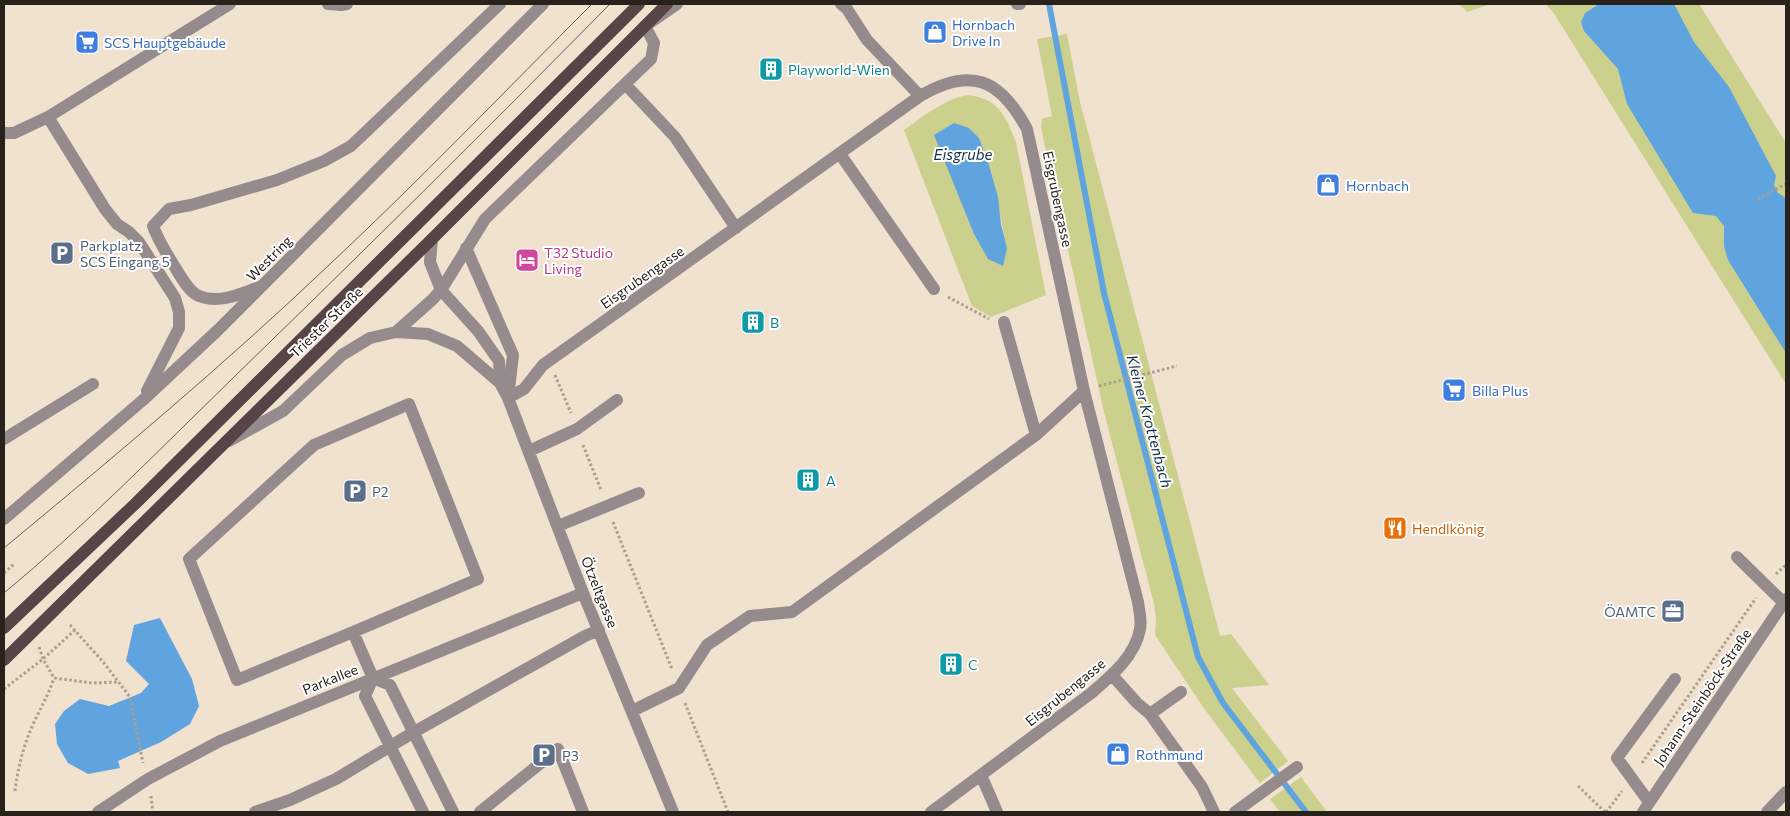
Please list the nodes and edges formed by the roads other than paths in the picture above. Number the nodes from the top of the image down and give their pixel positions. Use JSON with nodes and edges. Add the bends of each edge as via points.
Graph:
{"nodes":[{"id":1,"x":230,"y":4,"type":"edge"},
{"id":2,"x":328,"y":4,"type":"edge"},
{"id":3,"x":347,"y":4,"type":"edge"},
{"id":4,"x":500,"y":4,"type":"edge"},
{"id":5,"x":543,"y":4,"type":"edge"},
{"id":6,"x":639,"y":4,"type":"edge"},
{"id":7,"x":667,"y":4,"type":"edge"},
{"id":8,"x":677,"y":4,"type":"edge"},
{"id":9,"x":842,"y":4,"type":"edge"},
{"id":10,"x":645,"y":26,"type":"junction"},
{"id":11,"x":625,"y":84,"type":"junction"},
{"id":12,"x":920,"y":96,"type":"junction"},
{"id":13,"x":48,"y":117,"type":"junction"},
{"id":14,"x":4,"y":133,"type":"edge"},
{"id":15,"x":840,"y":154,"type":"junction"},
{"id":16,"x":736,"y":228,"type":"junction"},
{"id":17,"x":432,"y":239,"type":"junction"},
{"id":18,"x":466,"y":248,"type":"junction"},
{"id":19,"x":264,"y":285,"type":"junction"},
{"id":20,"x":442,"y":290,"type":"junction"},
{"id":21,"x":934,"y":290,"type":"road end"},
{"id":22,"x":1004,"y":322,"type":"road end"},
{"id":23,"x":396,"y":332,"type":"junction"},
{"id":24,"x":500,"y":382,"type":"junction"},
{"id":25,"x":92,"y":384,"type":"dead end"},
{"id":26,"x":1090,"y":389,"type":"junction"},
{"id":27,"x":508,"y":398,"type":"junction"},
{"id":28,"x":143,"y":400,"type":"junction"},
{"id":29,"x":617,"y":400,"type":"dead end"},
{"id":30,"x":1036,"y":435,"type":"junction"},
{"id":31,"x":4,"y":439,"type":"edge"},
{"id":32,"x":224,"y":444,"type":"junction"},
{"id":33,"x":529,"y":451,"type":"junction"},
{"id":34,"x":639,"y":493,"type":"dead end"},
{"id":35,"x":4,"y":519,"type":"edge"},
{"id":36,"x":558,"y":526,"type":"junction"},
{"id":37,"x":1736,"y":557,"type":"dead end"},
{"id":38,"x":583,"y":593,"type":"junction"},
{"id":39,"x":1785,"y":602,"type":"edge"},
{"id":40,"x":4,"y":628,"type":"edge"},
{"id":41,"x":599,"y":630,"type":"junction"},
{"id":42,"x":353,"y":632,"type":"junction"},
{"id":43,"x":4,"y":660,"type":"edge"},
{"id":44,"x":1112,"y":675,"type":"junction"},
{"id":45,"x":373,"y":678,"type":"junction"},
{"id":46,"x":1675,"y":679,"type":"dead end"},
{"id":47,"x":1181,"y":692,"type":"dead end"},
{"id":48,"x":632,"y":711,"type":"junction"},
{"id":49,"x":1150,"y":714,"type":"junction"},
{"id":50,"x":414,"y":732,"type":"junction"},
{"id":51,"x":392,"y":747,"type":"junction"},
{"id":52,"x":1296,"y":767,"type":"dead end"},
{"id":53,"x":981,"y":775,"type":"junction"},
{"id":54,"x":1786,"y":792,"type":"edge"},
{"id":55,"x":290,"y":800,"type":"junction"},
{"id":56,"x":1646,"y":807,"type":"edge"},
{"id":57,"x":98,"y":812,"type":"edge"},
{"id":58,"x":255,"y":812,"type":"edge"},
{"id":59,"x":282,"y":812,"type":"edge"},
{"id":60,"x":423,"y":812,"type":"edge"},
{"id":61,"x":453,"y":812,"type":"edge"},
{"id":62,"x":480,"y":812,"type":"edge"},
{"id":63,"x":583,"y":812,"type":"edge"},
{"id":64,"x":673,"y":812,"type":"edge"},
{"id":65,"x":931,"y":812,"type":"edge"},
{"id":66,"x":997,"y":812,"type":"edge"},
{"id":67,"x":1214,"y":812,"type":"edge"},
{"id":68,"x":1235,"y":812,"type":"edge"},
{"id":69,"x":1767,"y":812,"type":"edge"}],
"edges":[{"from":1,"to":13,"type":"street"},
{"from":2,"to":3,"type":"street"},
{"from":4,"to":19,"type":"street","via":[[351,146],[277,180],[168,209],[153,226],[184,282],[198,296],[219,299]]},
{"from":5,"to":19,"type":"street","name":"Westring"},
{"from":6,"to":40,"type":"main road","name":"Triester Straße","via":[[142,497]]},
{"from":7,"to":10,"type":"main road","name":"Triester Straße"},
{"from":8,"to":10,"type":"street"},
{"from":9,"to":12,"type":"street","via":[[867,40]]},
{"from":10,"to":11,"type":"street","via":[[654,43],[651,59]]},
{"from":10,"to":17,"type":"main road","name":"Triester Straße"},
{"from":11,"to":16,"type":"street","via":[[675,137]]},
{"from":11,"to":18,"type":"street","via":[[484,219]]},
{"from":12,"to":15,"type":"street","name":"Eisgrubengasse"},
{"from":12,"to":26,"type":"street","name":"Eisgrubengasse","via":[[954,80],[974,80],[993,87],[1008,98],[1024,122]]},
{"from":13,"to":14,"type":"street","via":[[14,133]]},
{"from":13,"to":28,"type":"street","via":[[105,209],[139,242],[176,298],[179,328]]},
{"from":15,"to":16,"type":"street","name":"Eisgrubengasse"},
{"from":15,"to":21,"type":"street"},
{"from":16,"to":27,"type":"street","name":"Eisgrubengasse","via":[[543,365],[524,389]]},
{"from":17,"to":20,"type":"street","name":"Ötzeltgasse","via":[[430,262]]},
{"from":17,"to":32,"type":"main road","name":"Triester Straße"},
{"from":18,"to":20,"type":"street"},
{"from":18,"to":27,"type":"street","via":[[514,355]]},
{"from":19,"to":28,"type":"street","name":"Westring"},
{"from":20,"to":23,"type":"street"},
{"from":20,"to":24,"type":"street","name":"Ötzeltgasse","via":[[499,361]]},
{"from":22,"to":30,"type":"street"},
{"from":23,"to":24,"type":"street","name":"Ötzeltgasse","via":[[428,334],[457,346]]},
{"from":23,"to":32,"type":"street","name":"Ötzeltgasse","via":[[370,338],[342,356],[283,411]]},
{"from":24,"to":27,"type":"street","name":"Ötzeltgasse"},
{"from":25,"to":31,"type":"street"},
{"from":26,"to":30,"type":"street"},
{"from":26,"to":44,"type":"street","name":"Eisgrubengasse","via":[[1138,602],[1140,629],[1132,651]]},
{"from":27,"to":33,"type":"street","name":"Ötzeltgasse"},
{"from":28,"to":35,"type":"street","name":"Westring"},
{"from":29,"to":33,"type":"street","via":[[577,429]]},
{"from":30,"to":48,"type":"street","via":[[792,612],[750,616],[707,646],[679,688]]},
{"from":32,"to":43,"type":"main road","name":"Triester Straße"},
{"from":33,"to":36,"type":"street","name":"Ötzeltgasse"},
{"from":34,"to":36,"type":"street"},
{"from":36,"to":38,"type":"street","name":"Ötzeltgasse"},
{"from":37,"to":39,"type":"street"},
{"from":38,"to":41,"type":"street","name":"Ötzeltgasse"},
{"from":38,"to":45,"type":"street","name":"Parkallee"},
{"from":39,"to":56,"type":"street","name":"Johann-Steinböck-Straße"},
{"from":41,"to":48,"type":"street","name":"Ötzeltgasse"},
{"from":41,"to":50,"type":"street"},
{"from":42,"to":42,"type":"street","via":[[237,680],[188,559],[314,445],[409,404],[478,579]]},
{"from":42,"to":45,"type":"street"},
{"from":44,"to":49,"type":"street"},
{"from":44,"to":53,"type":"street","name":"Eisgrubengasse"},
{"from":45,"to":50,"type":"street","via":[[390,685]]},
{"from":45,"to":51,"type":"street","via":[[366,696]]},
{"from":45,"to":57,"type":"street","name":"Parkallee","via":[[220,741],[148,779]]},
{"from":46,"to":56,"type":"street","via":[[1617,758]]},
{"from":47,"to":49,"type":"street"},
{"from":48,"to":64,"type":"street","name":"Ötzeltgasse"},
{"from":49,"to":67,"type":"street","via":[[1202,787]]},
{"from":50,"to":51,"type":"street"},
{"from":50,"to":61,"type":"street"},
{"from":51,"to":55,"type":"street","via":[[336,779]]},
{"from":51,"to":60,"type":"street"},
{"from":52,"to":68,"type":"street"},
{"from":53,"to":65,"type":"street","name":"Eisgrubengasse"},
{"from":53,"to":66,"type":"street"},
{"from":54,"to":69,"type":"street"},
{"from":55,"to":58,"type":"street"},
{"from":55,"to":59,"type":"street"},
{"from":62,"to":63,"type":"street","via":[[558,749]]}]}
